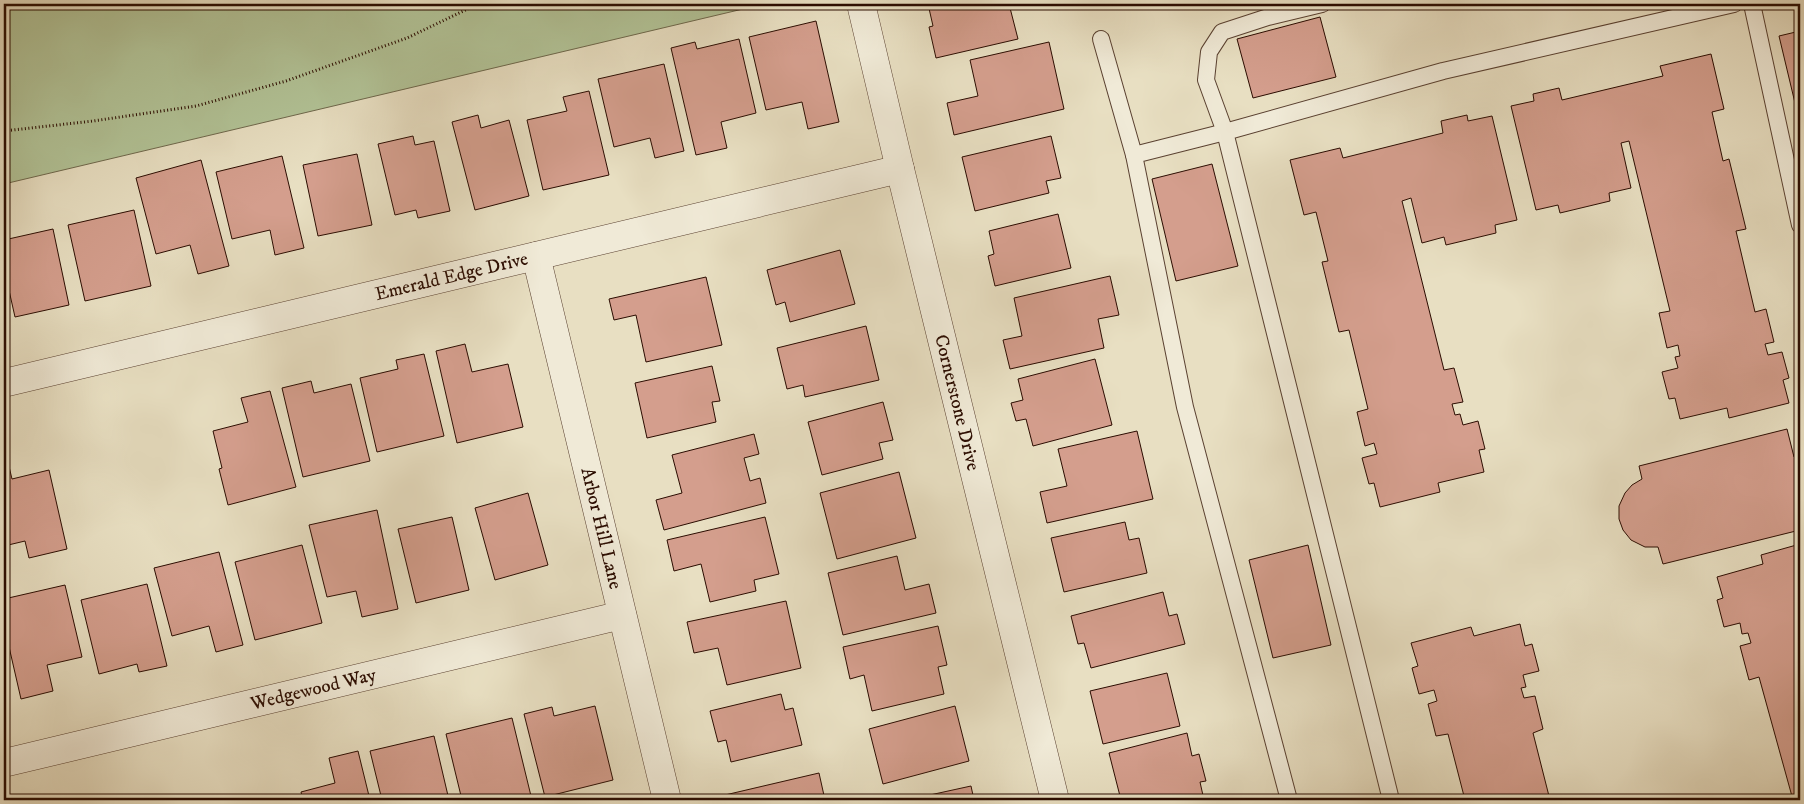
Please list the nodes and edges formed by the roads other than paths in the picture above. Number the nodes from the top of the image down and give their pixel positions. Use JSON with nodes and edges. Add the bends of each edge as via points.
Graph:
{"nodes":[{"id":1,"x":861,"y":4,"type":"edge"},
{"id":2,"x":1322,"y":4,"type":"edge"},
{"id":3,"x":1734,"y":4,"type":"edge"},
{"id":4,"x":1752,"y":4,"type":"edge"},
{"id":5,"x":1101,"y":39,"type":"dead end"},
{"id":6,"x":1225,"y":132,"type":"junction"},
{"id":7,"x":1134,"y":155,"type":"junction"},
{"id":8,"x":900,"y":169,"type":"junction"},
{"id":9,"x":1800,"y":225,"type":"edge"},
{"id":10,"x":536,"y":256,"type":"junction"},
{"id":11,"x":4,"y":383,"type":"edge"},
{"id":12,"x":622,"y":615,"type":"junction"},
{"id":13,"x":4,"y":763,"type":"edge"},
{"id":14,"x":667,"y":800,"type":"edge"},
{"id":15,"x":1055,"y":800,"type":"edge"},
{"id":16,"x":1289,"y":800,"type":"edge"},
{"id":17,"x":1390,"y":800,"type":"edge"}],
"edges":[{"from":1,"to":8,"type":"street","name":"Cornerstone Drive"},
{"from":2,"to":6,"type":"lane","via":[[1222,32],[1209,52],[1206,80]]},
{"from":3,"to":6,"type":"lane","via":[[1442,71]]},
{"from":4,"to":9,"type":"lane"},
{"from":5,"to":7,"type":"lane"},
{"from":6,"to":7,"type":"lane"},
{"from":6,"to":17,"type":"lane"},
{"from":7,"to":16,"type":"lane","via":[[1185,407]]},
{"from":8,"to":10,"type":"street","name":"Emerald Edge Drive"},
{"from":8,"to":15,"type":"street","name":"Cornerstone Drive"},
{"from":10,"to":11,"type":"street","name":"Emerald Edge Drive"},
{"from":10,"to":12,"type":"street","name":"Arbor Hill Lane"},
{"from":12,"to":13,"type":"street","name":"Wedgewood Way"},
{"from":12,"to":14,"type":"street","name":"Arbor Hill Lane"}]}
